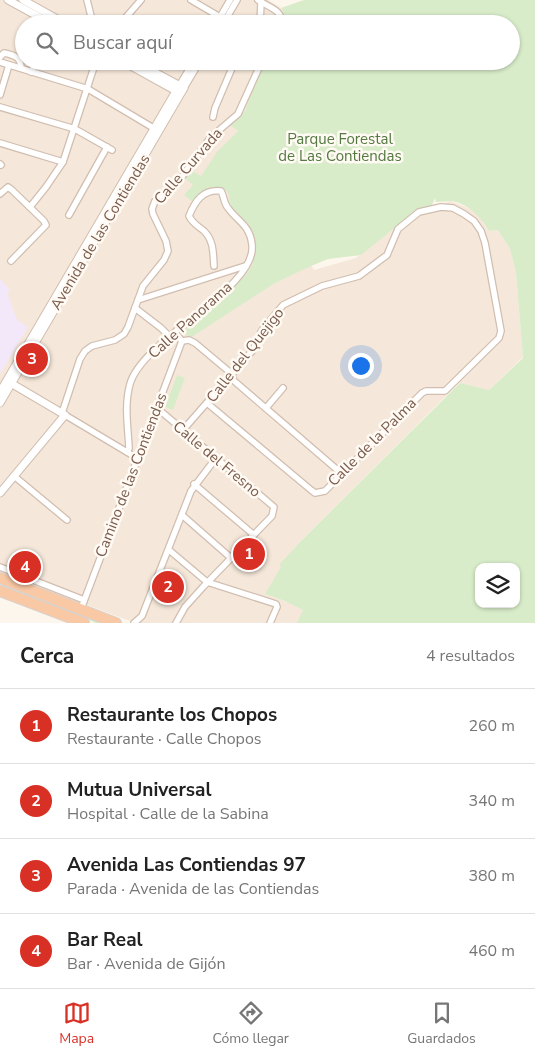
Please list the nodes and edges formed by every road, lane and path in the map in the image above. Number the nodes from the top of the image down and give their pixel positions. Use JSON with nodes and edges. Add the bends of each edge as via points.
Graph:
{"nodes":[{"id":1,"x":8,"y":0,"type":"edge"},
{"id":2,"x":23,"y":0,"type":"edge"},
{"id":3,"x":87,"y":0,"type":"edge"},
{"id":4,"x":141,"y":0,"type":"edge"},
{"id":5,"x":191,"y":0,"type":"edge"},
{"id":6,"x":230,"y":0,"type":"edge"},
{"id":7,"x":237,"y":0,"type":"edge"},
{"id":8,"x":259,"y":1,"type":"edge"},
{"id":9,"x":36,"y":15,"type":"edge"},
{"id":10,"x":50,"y":15,"type":"edge"},
{"id":11,"x":91,"y":15,"type":"edge"},
{"id":12,"x":128,"y":15,"type":"edge"},
{"id":13,"x":217,"y":15,"type":"edge"},
{"id":14,"x":221,"y":15,"type":"edge"},
{"id":15,"x":228,"y":15,"type":"edge"},
{"id":16,"x":260,"y":15,"type":"edge"},
{"id":17,"x":281,"y":15,"type":"edge"},
{"id":18,"x":15,"y":56,"type":"edge"},
{"id":19,"x":0,"y":57,"type":"edge"},
{"id":20,"x":0,"y":62,"type":"edge"},
{"id":21,"x":9,"y":65,"type":"junction"},
{"id":22,"x":15,"y":67,"type":"edge"},
{"id":23,"x":26,"y":70,"type":"edge"},
{"id":24,"x":93,"y":70,"type":"edge"},
{"id":25,"x":140,"y":70,"type":"edge"},
{"id":26,"x":148,"y":70,"type":"edge"},
{"id":27,"x":190,"y":70,"type":"edge"},
{"id":28,"x":194,"y":70,"type":"edge"},
{"id":29,"x":231,"y":70,"type":"edge"},
{"id":30,"x":258,"y":70,"type":"edge"},
{"id":31,"x":31,"y":72,"type":"joint"},
{"id":32,"x":88,"y":89,"type":"junction"},
{"id":33,"x":180,"y":90,"type":"junction"},
{"id":34,"x":0,"y":94,"type":"edge"},
{"id":35,"x":0,"y":106,"type":"edge"},
{"id":36,"x":213,"y":117,"type":"dead end"},
{"id":37,"x":75,"y":129,"type":"junction"},
{"id":38,"x":155,"y":129,"type":"junction"},
{"id":39,"x":0,"y":143,"type":"edge"},
{"id":40,"x":63,"y":162,"type":"junction"},
{"id":41,"x":0,"y":194,"type":"edge"},
{"id":42,"x":30,"y":206,"type":"junction"},
{"id":43,"x":430,"y":209,"type":"joint"},
{"id":44,"x":68,"y":215,"type":"dead end"},
{"id":45,"x":11,"y":261,"type":"dead end"},
{"id":46,"x":214,"y":266,"type":"dead end"},
{"id":47,"x":247,"y":266,"type":"junction"},
{"id":48,"x":228,"y":272,"type":"junction"},
{"id":49,"x":233,"y":282,"type":"junction"},
{"id":50,"x":138,"y":300,"type":"junction"},
{"id":51,"x":135,"y":308,"type":"junction"},
{"id":52,"x":172,"y":335,"type":"junction"},
{"id":53,"x":182,"y":341,"type":"junction"},
{"id":54,"x":232,"y":374,"type":"junction"},
{"id":55,"x":9,"y":382,"type":"junction"},
{"id":56,"x":283,"y":388,"type":"dead end"},
{"id":57,"x":0,"y":392,"type":"edge"},
{"id":58,"x":0,"y":403,"type":"edge"},
{"id":59,"x":207,"y":403,"type":"junction"},
{"id":60,"x":157,"y":408,"type":"junction"},
{"id":61,"x":266,"y":408,"type":"junction"},
{"id":62,"x":64,"y":414,"type":"junction"},
{"id":63,"x":183,"y":430,"type":"junction"},
{"id":64,"x":127,"y":452,"type":"junction"},
{"id":65,"x":137,"y":458,"type":"junction"},
{"id":66,"x":216,"y":458,"type":"junction"},
{"id":67,"x":341,"y":473,"type":"junction"},
{"id":68,"x":14,"y":476,"type":"junction"},
{"id":69,"x":194,"y":484,"type":"junction"},
{"id":70,"x":0,"y":493,"type":"edge"},
{"id":71,"x":182,"y":515,"type":"junction"},
{"id":72,"x":67,"y":520,"type":"dead end"},
{"id":73,"x":254,"y":535,"type":"junction"},
{"id":74,"x":169,"y":550,"type":"junction"},
{"id":75,"x":231,"y":558,"type":"junction"},
{"id":76,"x":0,"y":567,"type":"edge"},
{"id":77,"x":0,"y":578,"type":"edge"},
{"id":78,"x":207,"y":582,"type":"junction"},
{"id":79,"x":2,"y":591,"type":"edge"},
{"id":80,"x":83,"y":605,"type":"junction"},
{"id":81,"x":137,"y":622,"type":"edge"},
{"id":82,"x":178,"y":622,"type":"edge"},
{"id":83,"x":84,"y":623,"type":"edge"},
{"id":84,"x":116,"y":623,"type":"edge"},
{"id":85,"x":270,"y":623,"type":"edge"}],
"edges":[{"from":1,"to":9,"type":"street"},
{"from":2,"to":10,"type":"street"},
{"from":3,"to":11,"type":"street"},
{"from":4,"to":12,"type":"street"},
{"from":5,"to":13,"type":"street"},
{"from":6,"to":14,"type":"street"},
{"from":7,"to":15,"type":"street"},
{"from":8,"to":16,"type":"street"},
{"from":8,"to":17,"type":"street"},
{"from":18,"to":19,"type":"street","via":[[4,54]]},
{"from":20,"to":21,"type":"street"},
{"from":21,"to":22,"type":"street"},
{"from":21,"to":34,"type":"street"},
{"from":23,"to":31,"type":"street"},
{"from":24,"to":32,"type":"street"},
{"from":25,"to":33,"type":"street"},
{"from":26,"to":33,"type":"street"},
{"from":27,"to":33,"type":"street","name":"Avenida de las Contiendas"},
{"from":28,"to":33,"type":"street","name":"Avenida de las Contiendas"},
{"from":29,"to":36,"type":"street"},
{"from":30,"to":50,"type":"street","name":"Calle Curvada","via":[[238,114],[210,138],[181,178],[155,201],[153,214],[168,251],[143,286]]},
{"from":31,"to":32,"type":"street"},
{"from":32,"to":37,"type":"street"},
{"from":32,"to":38,"type":"street"},
{"from":33,"to":38,"type":"street","name":"Avenida de las Contiendas"},
{"from":33,"to":55,"type":"street","name":"Avenida de las Contiendas"},
{"from":35,"to":37,"type":"street"},
{"from":37,"to":40,"type":"street"},
{"from":37,"to":44,"type":"street","via":[[109,149]]},
{"from":38,"to":55,"type":"street","name":"Avenida de las Contiendas"},
{"from":39,"to":40,"type":"street"},
{"from":40,"to":42,"type":"street"},
{"from":41,"to":42,"type":"street","via":[[8,187]]},
{"from":42,"to":45,"type":"street","via":[[46,225]]},
{"from":43,"to":54,"type":"street","name":"Calle del Quejigo","via":[[420,212],[398,229],[387,255],[359,276],[322,286],[283,305],[262,330],[253,350]]},
{"from":43,"to":67,"type":"street","name":"Calle de la Palma","via":[[453,208],[474,221],[481,231],[501,332],[499,338],[449,388],[422,393]]},
{"from":46,"to":47,"type":"street","via":[[210,240],[189,216],[199,197],[213,190],[221,191],[226,206],[249,232],[252,255]]},
{"from":47,"to":48,"type":"street"},
{"from":47,"to":49,"type":"street","name":"Calle Panorama"},
{"from":48,"to":49,"type":"street","via":[[234,275]]},
{"from":48,"to":50,"type":"street"},
{"from":49,"to":52,"type":"street","name":"Calle Panorama"},
{"from":50,"to":51,"type":"street"},
{"from":51,"to":52,"type":"street"},
{"from":51,"to":62,"type":"street","via":[[128,327],[120,337],[85,351]]},
{"from":52,"to":53,"type":"street"},
{"from":52,"to":64,"type":"street","name":"Calle Panorama","via":[[136,370],[130,384]]},
{"from":53,"to":54,"type":"street","via":[[195,343]]},
{"from":53,"to":60,"type":"street","name":"Camino de las Contiendas"},
{"from":54,"to":59,"type":"street","name":"Calle del Quejigo"},
{"from":54,"to":61,"type":"street","via":[[233,380]]},
{"from":55,"to":57,"type":"street","name":"Avenida de las Contiendas"},
{"from":55,"to":58,"type":"street","name":"Avenida de las Contiendas"},
{"from":55,"to":62,"type":"street"},
{"from":56,"to":61,"type":"street"},
{"from":59,"to":63,"type":"street","name":"Calle del Quejigo"},
{"from":59,"to":67,"type":"street","name":"Calle de la Palma","via":[[316,493],[324,490]]},
{"from":60,"to":63,"type":"street","name":"Calle del Fresno"},
{"from":60,"to":65,"type":"street","name":"Camino de las Contiendas"},
{"from":61,"to":67,"type":"street"},
{"from":62,"to":64,"type":"street"},
{"from":62,"to":68,"type":"street"},
{"from":63,"to":66,"type":"street","name":"Calle del Fresno"},
{"from":64,"to":65,"type":"street"},
{"from":65,"to":80,"type":"street","name":"Camino de las Contiendas"},
{"from":66,"to":69,"type":"street"},
{"from":66,"to":73,"type":"street","name":"Calle del Fresno","via":[[274,507],[272,516]]},
{"from":68,"to":70,"type":"street"},
{"from":68,"to":72,"type":"street"},
{"from":69,"to":71,"type":"street"},
{"from":69,"to":73,"type":"street"},
{"from":71,"to":74,"type":"street"},
{"from":71,"to":75,"type":"street"},
{"from":73,"to":75,"type":"street"},
{"from":74,"to":78,"type":"street"},
{"from":74,"to":81,"type":"street"},
{"from":75,"to":78,"type":"street"},
{"from":76,"to":80,"type":"street"},
{"from":77,"to":80,"type":"highway"},
{"from":78,"to":82,"type":"street","via":[[185,607]]},
{"from":78,"to":85,"type":"street","via":[[276,604]]},
{"from":79,"to":83,"type":"highway"},
{"from":80,"to":84,"type":"highway"}]}
